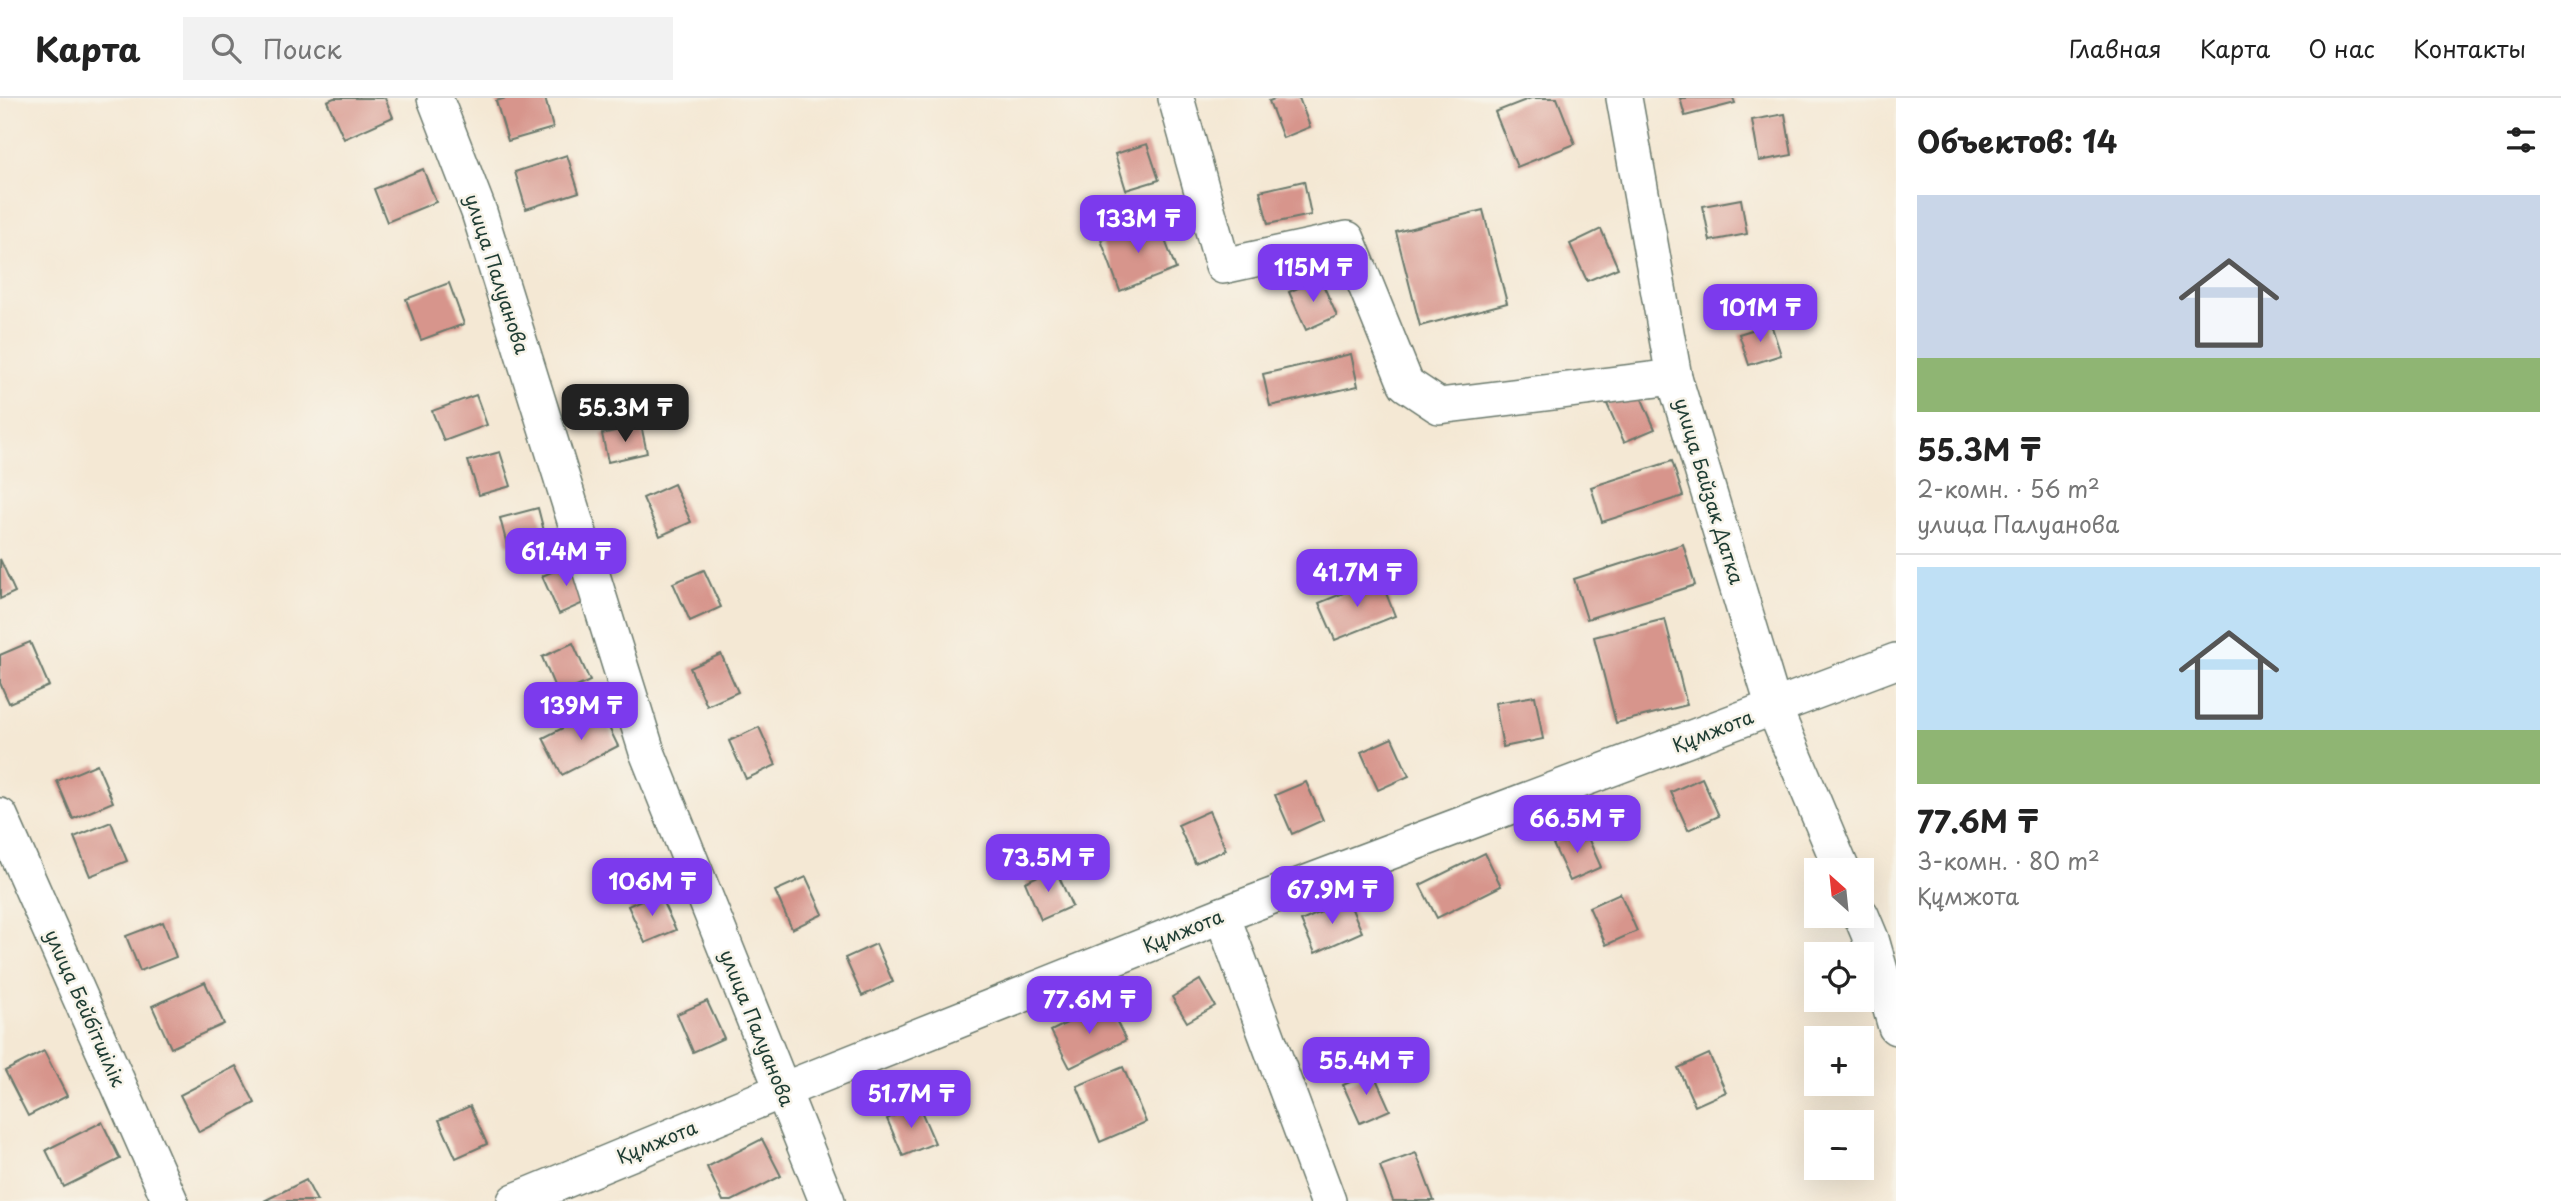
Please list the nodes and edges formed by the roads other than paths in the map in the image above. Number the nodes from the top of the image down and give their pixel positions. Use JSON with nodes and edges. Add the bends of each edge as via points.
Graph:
{"nodes":[{"id":1,"x":435,"y":98,"type":"edge"},
{"id":2,"x":1176,"y":98,"type":"edge"},
{"id":3,"x":1624,"y":98,"type":"edge"},
{"id":4,"x":1674,"y":377,"type":"junction"},
{"id":5,"x":1896,"y":661,"type":"edge"},
{"id":6,"x":1774,"y":708,"type":"junction"},
{"id":7,"x":0,"y":816,"type":"edge"},
{"id":8,"x":1837,"y":858,"type":"edge"},
{"id":9,"x":1222,"y":915,"type":"junction"},
{"id":10,"x":1866,"y":928,"type":"edge"},
{"id":11,"x":1896,"y":1027,"type":"edge"},
{"id":12,"x":781,"y":1091,"type":"junction"},
{"id":13,"x":170,"y":1201,"type":"edge"},
{"id":14,"x":515,"y":1201,"type":"edge"},
{"id":15,"x":827,"y":1201,"type":"edge"},
{"id":16,"x":1328,"y":1201,"type":"edge"}],
"edges":[{"from":1,"to":12,"type":"street","name":"улица Палуанова","via":[[479,212],[647,752]]},
{"from":2,"to":4,"type":"street","via":[[1223,266],[1347,239],[1406,384],[1438,407]]},
{"from":3,"to":4,"type":"street","name":"улица Байзак Датка"},
{"from":4,"to":6,"type":"street","name":"улица Байзак Датка"},
{"from":5,"to":6,"type":"street","name":"Құмжота"},
{"from":6,"to":8,"type":"street","name":"улица Байзак Датка"},
{"from":6,"to":9,"type":"street","name":"Құмжота"},
{"from":7,"to":13,"type":"street","name":"улица Бейбітшілік"},
{"from":9,"to":12,"type":"street","name":"Құмжота"},
{"from":9,"to":16,"type":"street"},
{"from":10,"to":11,"type":"street"},
{"from":12,"to":14,"type":"street","name":"Құмжота"},
{"from":12,"to":15,"type":"street","name":"улица Палуанова"}]}
